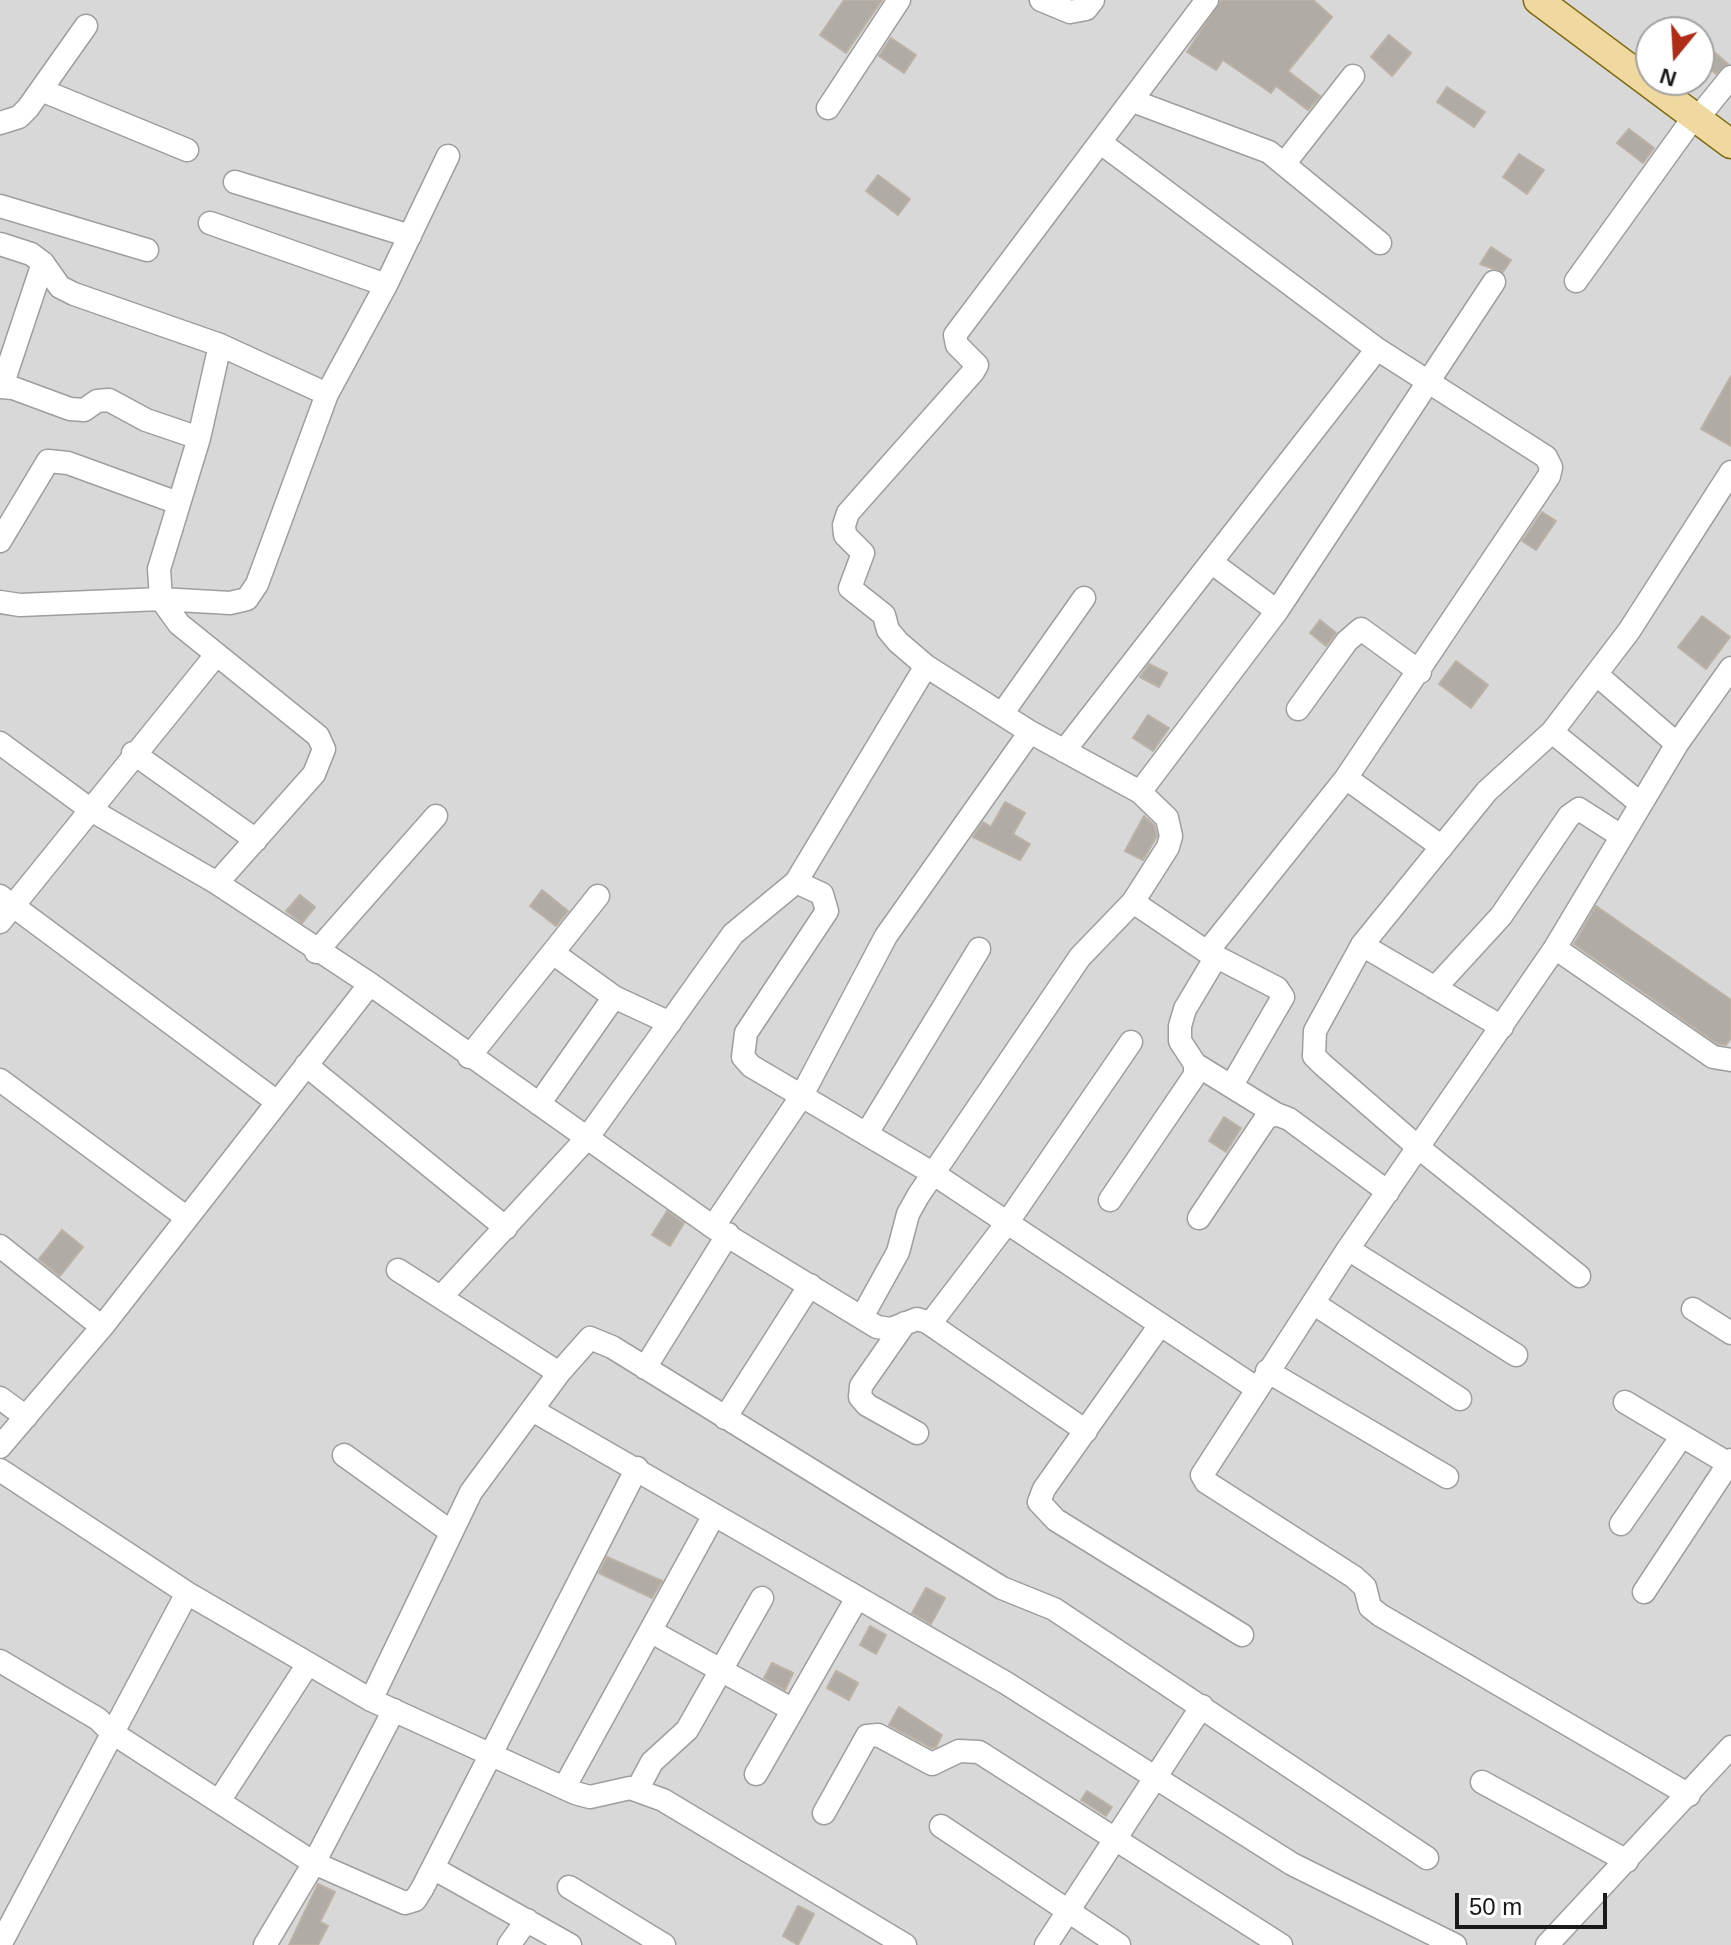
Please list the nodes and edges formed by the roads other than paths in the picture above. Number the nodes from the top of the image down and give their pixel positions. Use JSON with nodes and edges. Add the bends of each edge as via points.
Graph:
{"nodes":[{"id":1,"x":899,"y":0,"type":"edge"},
{"id":2,"x":1041,"y":0,"type":"edge"},
{"id":3,"x":1093,"y":0,"type":"edge"},
{"id":4,"x":1207,"y":0,"type":"edge"},
{"id":5,"x":1538,"y":0,"type":"edge"},
{"id":6,"x":86,"y":26,"type":"dead end"},
{"id":7,"x":1353,"y":76,"type":"dead end"},
{"id":8,"x":1731,"y":77,"type":"edge"},
{"id":9,"x":41,"y":90,"type":"junction"},
{"id":10,"x":1133,"y":101,"type":"junction"},
{"id":11,"x":828,"y":108,"type":"dead end"},
{"id":12,"x":1696,"y":118,"type":"junction"},
{"id":13,"x":1,"y":120,"type":"edge"},
{"id":14,"x":1101,"y":143,"type":"junction"},
{"id":15,"x":1731,"y":144,"type":"edge"},
{"id":16,"x":187,"y":150,"type":"dead end"},
{"id":17,"x":448,"y":156,"type":"dead end"},
{"id":18,"x":1284,"y":164,"type":"junction"},
{"id":19,"x":235,"y":182,"type":"dead end"},
{"id":20,"x":0,"y":206,"type":"edge"},
{"id":21,"x":210,"y":223,"type":"dead end"},
{"id":22,"x":410,"y":236,"type":"junction"},
{"id":23,"x":1380,"y":243,"type":"dead end"},
{"id":24,"x":0,"y":244,"type":"edge"},
{"id":25,"x":147,"y":250,"type":"dead end"},
{"id":26,"x":43,"y":263,"type":"junction"},
{"id":27,"x":1576,"y":281,"type":"dead end"},
{"id":28,"x":1494,"y":282,"type":"dead end"},
{"id":29,"x":386,"y":285,"type":"junction"},
{"id":30,"x":220,"y":345,"type":"junction"},
{"id":31,"x":1377,"y":349,"type":"junction"},
{"id":32,"x":1426,"y":382,"type":"junction"},
{"id":33,"x":1,"y":386,"type":"edge"},
{"id":34,"x":327,"y":394,"type":"junction"},
{"id":35,"x":199,"y":438,"type":"junction"},
{"id":36,"x":1731,"y":472,"type":"edge"},
{"id":37,"x":178,"y":503,"type":"junction"},
{"id":38,"x":0,"y":541,"type":"edge"},
{"id":39,"x":1211,"y":562,"type":"junction"},
{"id":40,"x":1084,"y":598,"type":"dead end"},
{"id":41,"x":161,"y":599,"type":"junction"},
{"id":42,"x":0,"y":602,"type":"edge"},
{"id":43,"x":1277,"y":611,"type":"junction"},
{"id":44,"x":216,"y":655,"type":"junction"},
{"id":45,"x":926,"y":666,"type":"junction"},
{"id":46,"x":1731,"y":668,"type":"edge"},
{"id":47,"x":1420,"y":672,"type":"junction"},
{"id":48,"x":1596,"y":674,"type":"junction"},
{"id":49,"x":1298,"y":709,"type":"dead end"},
{"id":50,"x":1002,"y":714,"type":"junction"},
{"id":51,"x":1030,"y":732,"type":"junction"},
{"id":52,"x":1552,"y":732,"type":"junction"},
{"id":53,"x":0,"y":743,"type":"edge"},
{"id":54,"x":1677,"y":744,"type":"junction"},
{"id":55,"x":1064,"y":751,"type":"junction"},
{"id":56,"x":133,"y":753,"type":"junction"},
{"id":57,"x":1346,"y":778,"type":"junction"},
{"id":58,"x":1140,"y":792,"type":"junction"},
{"id":59,"x":1641,"y":804,"type":"junction"},
{"id":60,"x":91,"y":810,"type":"junction"},
{"id":61,"x":436,"y":816,"type":"dead end"},
{"id":62,"x":1621,"y":836,"type":"junction"},
{"id":63,"x":256,"y":840,"type":"junction"},
{"id":64,"x":1442,"y":847,"type":"junction"},
{"id":65,"x":796,"y":882,"type":"junction"},
{"id":66,"x":217,"y":883,"type":"junction"},
{"id":67,"x":598,"y":896,"type":"dead end"},
{"id":68,"x":1133,"y":902,"type":"junction"},
{"id":69,"x":4,"y":908,"type":"edge"},
{"id":70,"x":1362,"y":945,"type":"junction"},
{"id":71,"x":1555,"y":948,"type":"junction"},
{"id":72,"x":979,"y":949,"type":"dead end"},
{"id":73,"x":316,"y":952,"type":"junction"},
{"id":74,"x":553,"y":953,"type":"junction"},
{"id":75,"x":1212,"y":954,"type":"junction"},
{"id":76,"x":370,"y":984,"type":"junction"},
{"id":77,"x":1435,"y":988,"type":"junction"},
{"id":78,"x":614,"y":997,"type":"junction"},
{"id":79,"x":670,"y":1023,"type":"junction"},
{"id":80,"x":1502,"y":1027,"type":"junction"},
{"id":81,"x":1131,"y":1042,"type":"dead end"},
{"id":82,"x":469,"y":1057,"type":"junction"},
{"id":83,"x":1731,"y":1060,"type":"edge"},
{"id":84,"x":1195,"y":1064,"type":"junction"},
{"id":85,"x":306,"y":1065,"type":"junction"},
{"id":86,"x":0,"y":1080,"type":"edge"},
{"id":87,"x":1232,"y":1085,"type":"junction"},
{"id":88,"x":801,"y":1097,"type":"junction"},
{"id":89,"x":277,"y":1102,"type":"junction"},
{"id":90,"x":539,"y":1104,"type":"junction"},
{"id":91,"x":1276,"y":1114,"type":"junction"},
{"id":92,"x":867,"y":1133,"type":"junction"},
{"id":93,"x":588,"y":1137,"type":"junction"},
{"id":94,"x":1419,"y":1148,"type":"junction"},
{"id":95,"x":934,"y":1174,"type":"junction"},
{"id":96,"x":1388,"y":1192,"type":"junction"},
{"id":97,"x":1110,"y":1200,"type":"dead end"},
{"id":98,"x":186,"y":1217,"type":"junction"},
{"id":99,"x":1199,"y":1218,"type":"dead end"},
{"id":100,"x":1007,"y":1223,"type":"junction"},
{"id":101,"x":506,"y":1228,"type":"junction"},
{"id":102,"x":720,"y":1231,"type":"junction"},
{"id":103,"x":1348,"y":1249,"type":"junction"},
{"id":104,"x":2,"y":1253,"type":"edge"},
{"id":105,"x":398,"y":1270,"type":"dead end"},
{"id":106,"x":1579,"y":1276,"type":"dead end"},
{"id":107,"x":810,"y":1285,"type":"junction"},
{"id":108,"x":441,"y":1297,"type":"junction"},
{"id":109,"x":1313,"y":1303,"type":"junction"},
{"id":110,"x":1693,"y":1309,"type":"dead end"},
{"id":111,"x":862,"y":1317,"type":"junction"},
{"id":112,"x":905,"y":1323,"type":"junction"},
{"id":113,"x":930,"y":1324,"type":"junction"},
{"id":114,"x":1160,"y":1325,"type":"junction"},
{"id":115,"x":102,"y":1327,"type":"junction"},
{"id":116,"x":1731,"y":1333,"type":"edge"},
{"id":117,"x":1516,"y":1355,"type":"dead end"},
{"id":118,"x":645,"y":1368,"type":"junction"},
{"id":119,"x":559,"y":1373,"type":"junction"},
{"id":120,"x":1262,"y":1380,"type":"junction"},
{"id":121,"x":0,"y":1398,"type":"edge"},
{"id":122,"x":1460,"y":1399,"type":"dead end"},
{"id":123,"x":1625,"y":1402,"type":"dead end"},
{"id":124,"x":534,"y":1411,"type":"junction"},
{"id":125,"x":26,"y":1417,"type":"junction"},
{"id":126,"x":725,"y":1418,"type":"junction"},
{"id":127,"x":1086,"y":1431,"type":"junction"},
{"id":128,"x":917,"y":1433,"type":"dead end"},
{"id":129,"x":1682,"y":1436,"type":"junction"},
{"id":130,"x":0,"y":1447,"type":"edge"},
{"id":131,"x":344,"y":1455,"type":"dead end"},
{"id":132,"x":1730,"y":1463,"type":"edge"},
{"id":133,"x":637,"y":1468,"type":"junction"},
{"id":134,"x":0,"y":1470,"type":"edge"},
{"id":135,"x":1447,"y":1477,"type":"dead end"},
{"id":136,"x":714,"y":1515,"type":"junction"},
{"id":137,"x":1621,"y":1524,"type":"dead end"},
{"id":138,"x":451,"y":1532,"type":"junction"},
{"id":139,"x":1644,"y":1592,"type":"dead end"},
{"id":140,"x":187,"y":1593,"type":"junction"},
{"id":141,"x":762,"y":1598,"type":"dead end"},
{"id":142,"x":857,"y":1598,"type":"junction"},
{"id":143,"x":652,"y":1632,"type":"junction"},
{"id":144,"x":1242,"y":1635,"type":"dead end"},
{"id":145,"x":308,"y":1664,"type":"junction"},
{"id":146,"x":3,"y":1669,"type":"edge"},
{"id":147,"x":721,"y":1670,"type":"junction"},
{"id":148,"x":371,"y":1700,"type":"junction"},
{"id":149,"x":1202,"y":1706,"type":"junction"},
{"id":150,"x":394,"y":1710,"type":"junction"},
{"id":151,"x":793,"y":1710,"type":"junction"},
{"id":152,"x":111,"y":1732,"type":"junction"},
{"id":153,"x":1731,"y":1747,"type":"edge"},
{"id":154,"x":492,"y":1753,"type":"junction"},
{"id":155,"x":756,"y":1774,"type":"dead end"},
{"id":156,"x":1154,"y":1777,"type":"junction"},
{"id":157,"x":1482,"y":1782,"type":"dead end"},
{"id":158,"x":564,"y":1788,"type":"junction"},
{"id":159,"x":637,"y":1790,"type":"junction"},
{"id":160,"x":1689,"y":1795,"type":"junction"},
{"id":161,"x":219,"y":1801,"type":"junction"},
{"id":162,"x":824,"y":1813,"type":"dead end"},
{"id":163,"x":941,"y":1826,"type":"dead end"},
{"id":164,"x":1115,"y":1840,"type":"junction"},
{"id":165,"x":1427,"y":1858,"type":"dead end"},
{"id":166,"x":1627,"y":1861,"type":"junction"},
{"id":167,"x":314,"y":1863,"type":"junction"},
{"id":168,"x":433,"y":1868,"type":"junction"},
{"id":169,"x":569,"y":1887,"type":"dead end"},
{"id":170,"x":1067,"y":1913,"type":"junction"},
{"id":171,"x":7,"y":1914,"type":"edge"},
{"id":172,"x":527,"y":1920,"type":"junction"},
{"id":173,"x":0,"y":1945,"type":"edge"},
{"id":174,"x":265,"y":1945,"type":"edge"},
{"id":175,"x":509,"y":1945,"type":"edge"},
{"id":176,"x":570,"y":1945,"type":"edge"},
{"id":177,"x":664,"y":1945,"type":"edge"},
{"id":178,"x":905,"y":1945,"type":"edge"},
{"id":179,"x":1046,"y":1945,"type":"edge"},
{"id":180,"x":1119,"y":1945,"type":"edge"},
{"id":181,"x":1281,"y":1945,"type":"edge"},
{"id":182,"x":1455,"y":1945,"type":"edge"},
{"id":183,"x":1547,"y":1945,"type":"edge"}],
"edges":[{"from":1,"to":11,"type":"street"},
{"from":2,"to":3,"type":"street","via":[[1070,12],[1086,9]]},
{"from":4,"to":10,"type":"street"},
{"from":5,"to":12,"type":"main road"},
{"from":6,"to":9,"type":"street"},
{"from":7,"to":18,"type":"street"},
{"from":8,"to":12,"type":"street"},
{"from":9,"to":13,"type":"street","via":[[19,117]]},
{"from":9,"to":16,"type":"street"},
{"from":10,"to":14,"type":"street"},
{"from":10,"to":18,"type":"street","via":[[1269,152]]},
{"from":12,"to":15,"type":"main road"},
{"from":12,"to":27,"type":"street"},
{"from":14,"to":31,"type":"street"},
{"from":14,"to":45,"type":"street","via":[[955,335],[957,345],[977,365],[973,372],[848,513],[845,535],[863,553],[850,588],[884,615],[888,630]]},
{"from":17,"to":22,"type":"street"},
{"from":18,"to":23,"type":"street"},
{"from":19,"to":22,"type":"street"},
{"from":20,"to":25,"type":"street"},
{"from":21,"to":29,"type":"street"},
{"from":22,"to":29,"type":"street"},
{"from":24,"to":26,"type":"street"},
{"from":26,"to":30,"type":"street","via":[[60,287],[74,294]]},
{"from":26,"to":33,"type":"street"},
{"from":28,"to":32,"type":"street"},
{"from":29,"to":34,"type":"street"},
{"from":30,"to":34,"type":"street"},
{"from":30,"to":35,"type":"street"},
{"from":31,"to":32,"type":"street"},
{"from":31,"to":39,"type":"street"},
{"from":32,"to":43,"type":"street"},
{"from":32,"to":47,"type":"street","via":[[1546,457],[1551,467]]},
{"from":33,"to":35,"type":"street","via":[[70,409],[84,410],[109,400],[146,420]]},
{"from":34,"to":41,"type":"street","via":[[247,599]]},
{"from":35,"to":37,"type":"street"},
{"from":36,"to":48,"type":"street"},
{"from":37,"to":38,"type":"street","via":[[68,463],[48,461]]},
{"from":37,"to":41,"type":"street","via":[[159,569]]},
{"from":39,"to":43,"type":"street"},
{"from":39,"to":55,"type":"street"},
{"from":40,"to":50,"type":"street"},
{"from":41,"to":42,"type":"street"},
{"from":41,"to":44,"type":"street","via":[[179,624]]},
{"from":43,"to":58,"type":"street"},
{"from":44,"to":56,"type":"street"},
{"from":44,"to":63,"type":"street","via":[[318,736],[324,749],[314,774]]},
{"from":45,"to":50,"type":"street"},
{"from":45,"to":65,"type":"street"},
{"from":46,"to":54,"type":"street"},
{"from":47,"to":49,"type":"street","via":[[1361,629]]},
{"from":47,"to":57,"type":"street"},
{"from":48,"to":52,"type":"street"},
{"from":48,"to":54,"type":"street"},
{"from":50,"to":51,"type":"street"},
{"from":51,"to":55,"type":"street"},
{"from":51,"to":88,"type":"street","via":[[886,936]]},
{"from":52,"to":59,"type":"street"},
{"from":52,"to":64,"type":"street","via":[[1487,791]]},
{"from":53,"to":60,"type":"street"},
{"from":54,"to":59,"type":"street"},
{"from":55,"to":58,"type":"street"},
{"from":56,"to":60,"type":"street"},
{"from":56,"to":63,"type":"street"},
{"from":57,"to":64,"type":"street"},
{"from":57,"to":75,"type":"street"},
{"from":58,"to":68,"type":"street","via":[[1167,818],[1171,836]]},
{"from":59,"to":62,"type":"street"},
{"from":60,"to":66,"type":"street"},
{"from":60,"to":69,"type":"street"},
{"from":61,"to":73,"type":"street"},
{"from":62,"to":71,"type":"street"},
{"from":62,"to":77,"type":"street","via":[[1579,809],[1569,816],[1501,916]]},
{"from":63,"to":66,"type":"street"},
{"from":64,"to":70,"type":"street"},
{"from":65,"to":79,"type":"street","via":[[733,934]]},
{"from":65,"to":88,"type":"street","via":[[822,894],[827,911],[746,1033],[743,1057],[759,1074]]},
{"from":66,"to":73,"type":"street"},
{"from":67,"to":74,"type":"street"},
{"from":68,"to":75,"type":"street"},
{"from":68,"to":95,"type":"street","via":[[1080,957]]},
{"from":69,"to":89,"type":"street"},
{"from":70,"to":77,"type":"street"},
{"from":70,"to":94,"type":"street","via":[[1315,1031],[1314,1056]]},
{"from":71,"to":80,"type":"street"},
{"from":71,"to":83,"type":"street","via":[[1713,1057]]},
{"from":72,"to":92,"type":"street"},
{"from":73,"to":76,"type":"street"},
{"from":74,"to":78,"type":"street"},
{"from":74,"to":82,"type":"street"},
{"from":75,"to":84,"type":"street","via":[[1180,1026],[1180,1041]]},
{"from":75,"to":87,"type":"street","via":[[1277,988],[1283,997]]},
{"from":76,"to":82,"type":"street"},
{"from":76,"to":85,"type":"street"},
{"from":77,"to":80,"type":"street"},
{"from":78,"to":79,"type":"street"},
{"from":78,"to":90,"type":"street"},
{"from":79,"to":93,"type":"street"},
{"from":80,"to":94,"type":"street"},
{"from":81,"to":100,"type":"street"},
{"from":82,"to":90,"type":"street"},
{"from":84,"to":87,"type":"street"},
{"from":84,"to":97,"type":"street","via":[[1189,1086]]},
{"from":85,"to":89,"type":"street"},
{"from":85,"to":101,"type":"street"},
{"from":86,"to":98,"type":"street"},
{"from":87,"to":91,"type":"street"},
{"from":88,"to":92,"type":"street"},
{"from":88,"to":102,"type":"street"},
{"from":89,"to":98,"type":"street"},
{"from":90,"to":93,"type":"street"},
{"from":91,"to":96,"type":"street"},
{"from":91,"to":99,"type":"street","via":[[1266,1118]]},
{"from":92,"to":95,"type":"street"},
{"from":93,"to":101,"type":"street"},
{"from":93,"to":102,"type":"street"},
{"from":94,"to":96,"type":"street"},
{"from":94,"to":106,"type":"street"},
{"from":95,"to":100,"type":"street"},
{"from":95,"to":111,"type":"street","via":[[908,1214],[898,1252]]},
{"from":96,"to":103,"type":"street"},
{"from":98,"to":115,"type":"street"},
{"from":100,"to":113,"type":"street"},
{"from":100,"to":114,"type":"street"},
{"from":101,"to":108,"type":"street"},
{"from":102,"to":107,"type":"street"},
{"from":102,"to":118,"type":"street"},
{"from":103,"to":109,"type":"street"},
{"from":103,"to":117,"type":"street"},
{"from":104,"to":115,"type":"street"},
{"from":105,"to":108,"type":"street"},
{"from":107,"to":111,"type":"street"},
{"from":107,"to":126,"type":"street"},
{"from":108,"to":119,"type":"street"},
{"from":109,"to":120,"type":"street"},
{"from":109,"to":122,"type":"street"},
{"from":110,"to":116,"type":"street"},
{"from":111,"to":112,"type":"street","via":[[891,1329]]},
{"from":112,"to":113,"type":"street","via":[[917,1319]]},
{"from":112,"to":128,"type":"street","via":[[861,1386],[860,1397]]},
{"from":113,"to":127,"type":"street"},
{"from":114,"to":120,"type":"street"},
{"from":114,"to":127,"type":"street"},
{"from":115,"to":125,"type":"street"},
{"from":118,"to":119,"type":"street","via":[[590,1338]]},
{"from":118,"to":126,"type":"street"},
{"from":119,"to":124,"type":"street"},
{"from":120,"to":135,"type":"street"},
{"from":120,"to":160,"type":"street","via":[[1208,1464],[1202,1475],[1206,1482],[1354,1577],[1380,1615]]},
{"from":121,"to":125,"type":"street"},
{"from":123,"to":129,"type":"street"},
{"from":124,"to":133,"type":"street"},
{"from":124,"to":138,"type":"street","via":[[471,1492]]},
{"from":125,"to":130,"type":"street"},
{"from":126,"to":149,"type":"street","via":[[1002,1588],[1054,1609]]},
{"from":127,"to":144,"type":"street","via":[[1039,1502],[1056,1520]]},
{"from":129,"to":132,"type":"street"},
{"from":129,"to":137,"type":"street"},
{"from":131,"to":138,"type":"street"},
{"from":132,"to":139,"type":"street"},
{"from":133,"to":136,"type":"street"},
{"from":133,"to":154,"type":"street"},
{"from":134,"to":140,"type":"street"},
{"from":136,"to":142,"type":"street"},
{"from":136,"to":143,"type":"street"},
{"from":138,"to":148,"type":"street"},
{"from":140,"to":145,"type":"street"},
{"from":140,"to":152,"type":"street"},
{"from":141,"to":147,"type":"street"},
{"from":142,"to":151,"type":"street"},
{"from":142,"to":156,"type":"street","via":[[1006,1683]]},
{"from":143,"to":147,"type":"street"},
{"from":143,"to":158,"type":"street"},
{"from":145,"to":148,"type":"street"},
{"from":145,"to":161,"type":"street"},
{"from":146,"to":152,"type":"street","via":[[98,1719]]},
{"from":147,"to":151,"type":"street"},
{"from":147,"to":159,"type":"street","via":[[687,1730],[652,1762]]},
{"from":148,"to":150,"type":"street"},
{"from":149,"to":156,"type":"street"},
{"from":149,"to":165,"type":"street"},
{"from":150,"to":154,"type":"street"},
{"from":150,"to":167,"type":"street"},
{"from":151,"to":155,"type":"street"},
{"from":152,"to":161,"type":"street"},
{"from":152,"to":171,"type":"street"},
{"from":153,"to":160,"type":"street"},
{"from":154,"to":158,"type":"street"},
{"from":154,"to":168,"type":"street"},
{"from":156,"to":164,"type":"street"},
{"from":156,"to":182,"type":"street","via":[[1292,1864]]},
{"from":157,"to":166,"type":"street"},
{"from":158,"to":159,"type":"street","via":[[590,1797],[613,1789]]},
{"from":159,"to":178,"type":"street","via":[[663,1800]]},
{"from":160,"to":166,"type":"street"},
{"from":161,"to":167,"type":"street"},
{"from":162,"to":164,"type":"street","via":[[867,1736],[878,1735],[932,1764],[959,1751],[979,1752]]},
{"from":163,"to":170,"type":"street"},
{"from":164,"to":170,"type":"street"},
{"from":164,"to":181,"type":"street"},
{"from":166,"to":183,"type":"street"},
{"from":167,"to":168,"type":"street","via":[[405,1903],[415,1900]]},
{"from":167,"to":174,"type":"street"},
{"from":168,"to":172,"type":"street"},
{"from":169,"to":177,"type":"street"},
{"from":170,"to":179,"type":"street"},
{"from":170,"to":180,"type":"street"},
{"from":171,"to":173,"type":"street"},
{"from":172,"to":175,"type":"street"},
{"from":172,"to":176,"type":"street"}]}
